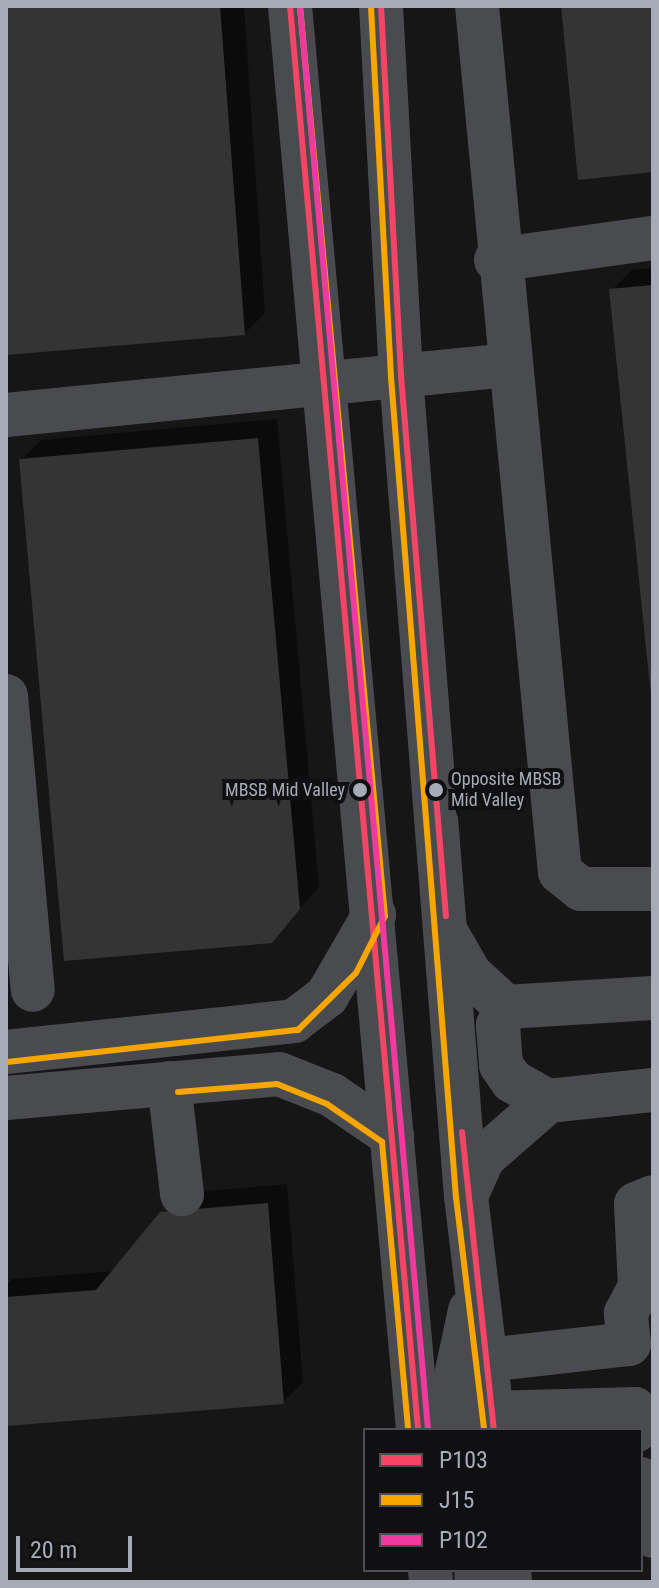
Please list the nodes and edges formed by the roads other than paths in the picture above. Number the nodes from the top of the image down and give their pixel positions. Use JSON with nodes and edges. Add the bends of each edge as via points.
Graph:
{"nodes":[{"id":1,"x":290,"y":6,"type":"edge"},
{"id":2,"x":381,"y":6,"type":"edge"},
{"id":3,"x":477,"y":6,"type":"edge"},
{"id":4,"x":653,"y":238,"type":"edge"},
{"id":5,"x":496,"y":260,"type":"junction"},
{"id":6,"x":509,"y":365,"type":"junction"},
{"id":7,"x":401,"y":376,"type":"junction"},
{"id":8,"x":326,"y":383,"type":"junction"},
{"id":9,"x":6,"y":415,"type":"edge"},
{"id":10,"x":7,"y":709,"type":"edge"},
{"id":11,"x":653,"y":889,"type":"edge"},
{"id":12,"x":375,"y":913,"type":"junction"},
{"id":13,"x":447,"y":931,"type":"junction"},
{"id":14,"x":33,"y":990,"type":"dead end"},
{"id":15,"x":653,"y":998,"type":"edge"},
{"id":16,"x":506,"y":1007,"type":"junction"},
{"id":17,"x":6,"y":1052,"type":"edge"},
{"id":18,"x":169,"y":1083,"type":"junction"},
{"id":19,"x":653,"y":1090,"type":"edge"},
{"id":20,"x":6,"y":1098,"type":"edge"},
{"id":21,"x":548,"y":1101,"type":"junction"},
{"id":22,"x":392,"y":1136,"type":"junction"},
{"id":23,"x":182,"y":1194,"type":"dead end"},
{"id":24,"x":466,"y":1196,"type":"junction"},
{"id":25,"x":653,"y":1197,"type":"edge"},
{"id":26,"x":477,"y":1276,"type":"junction"},
{"id":27,"x":646,"y":1287,"type":"edge"},
{"id":28,"x":629,"y":1344,"type":"junction"},
{"id":29,"x":488,"y":1360,"type":"junction"},
{"id":30,"x":636,"y":1420,"type":"edge"},
{"id":31,"x":483,"y":1424,"type":"edge"},
{"id":32,"x":418,"y":1428,"type":"edge"},
{"id":33,"x":643,"y":1488,"type":"edge"},
{"id":34,"x":653,"y":1536,"type":"edge"}],
"edges":[{"from":1,"to":8,"type":"street"},
{"from":2,"to":7,"type":"street"},
{"from":3,"to":5,"type":"street"},
{"from":4,"to":5,"type":"street"},
{"from":5,"to":6,"type":"street"},
{"from":6,"to":7,"type":"street"},
{"from":6,"to":11,"type":"street","via":[[560,872],[581,889]]},
{"from":7,"to":8,"type":"street"},
{"from":7,"to":13,"type":"street"},
{"from":8,"to":9,"type":"street"},
{"from":8,"to":12,"type":"street"},
{"from":10,"to":14,"type":"street"},
{"from":12,"to":17,"type":"street","via":[[334,986],[294,1021]]},
{"from":12,"to":22,"type":"street"},
{"from":13,"to":16,"type":"street","via":[[470,974]]},
{"from":13,"to":24,"type":"street"},
{"from":15,"to":16,"type":"street"},
{"from":16,"to":21,"type":"street","via":[[498,1025],[501,1065],[529,1094]]},
{"from":18,"to":20,"type":"street"},
{"from":18,"to":22,"type":"street","via":[[279,1074],[332,1095]]},
{"from":18,"to":23,"type":"street"},
{"from":19,"to":21,"type":"street"},
{"from":21,"to":24,"type":"street","via":[[483,1158]]},
{"from":22,"to":32,"type":"street"},
{"from":24,"to":26,"type":"street"},
{"from":25,"to":27,"type":"street","via":[[636,1204]]},
{"from":26,"to":29,"type":"street"},
{"from":26,"to":31,"type":"street","via":[[456,1376]]},
{"from":27,"to":28,"type":"street","via":[[626,1313]]},
{"from":28,"to":29,"type":"street"},
{"from":28,"to":30,"type":"street"},
{"from":29,"to":31,"type":"street"},
{"from":30,"to":31,"type":"street"},
{"from":33,"to":34,"type":"street"}]}
